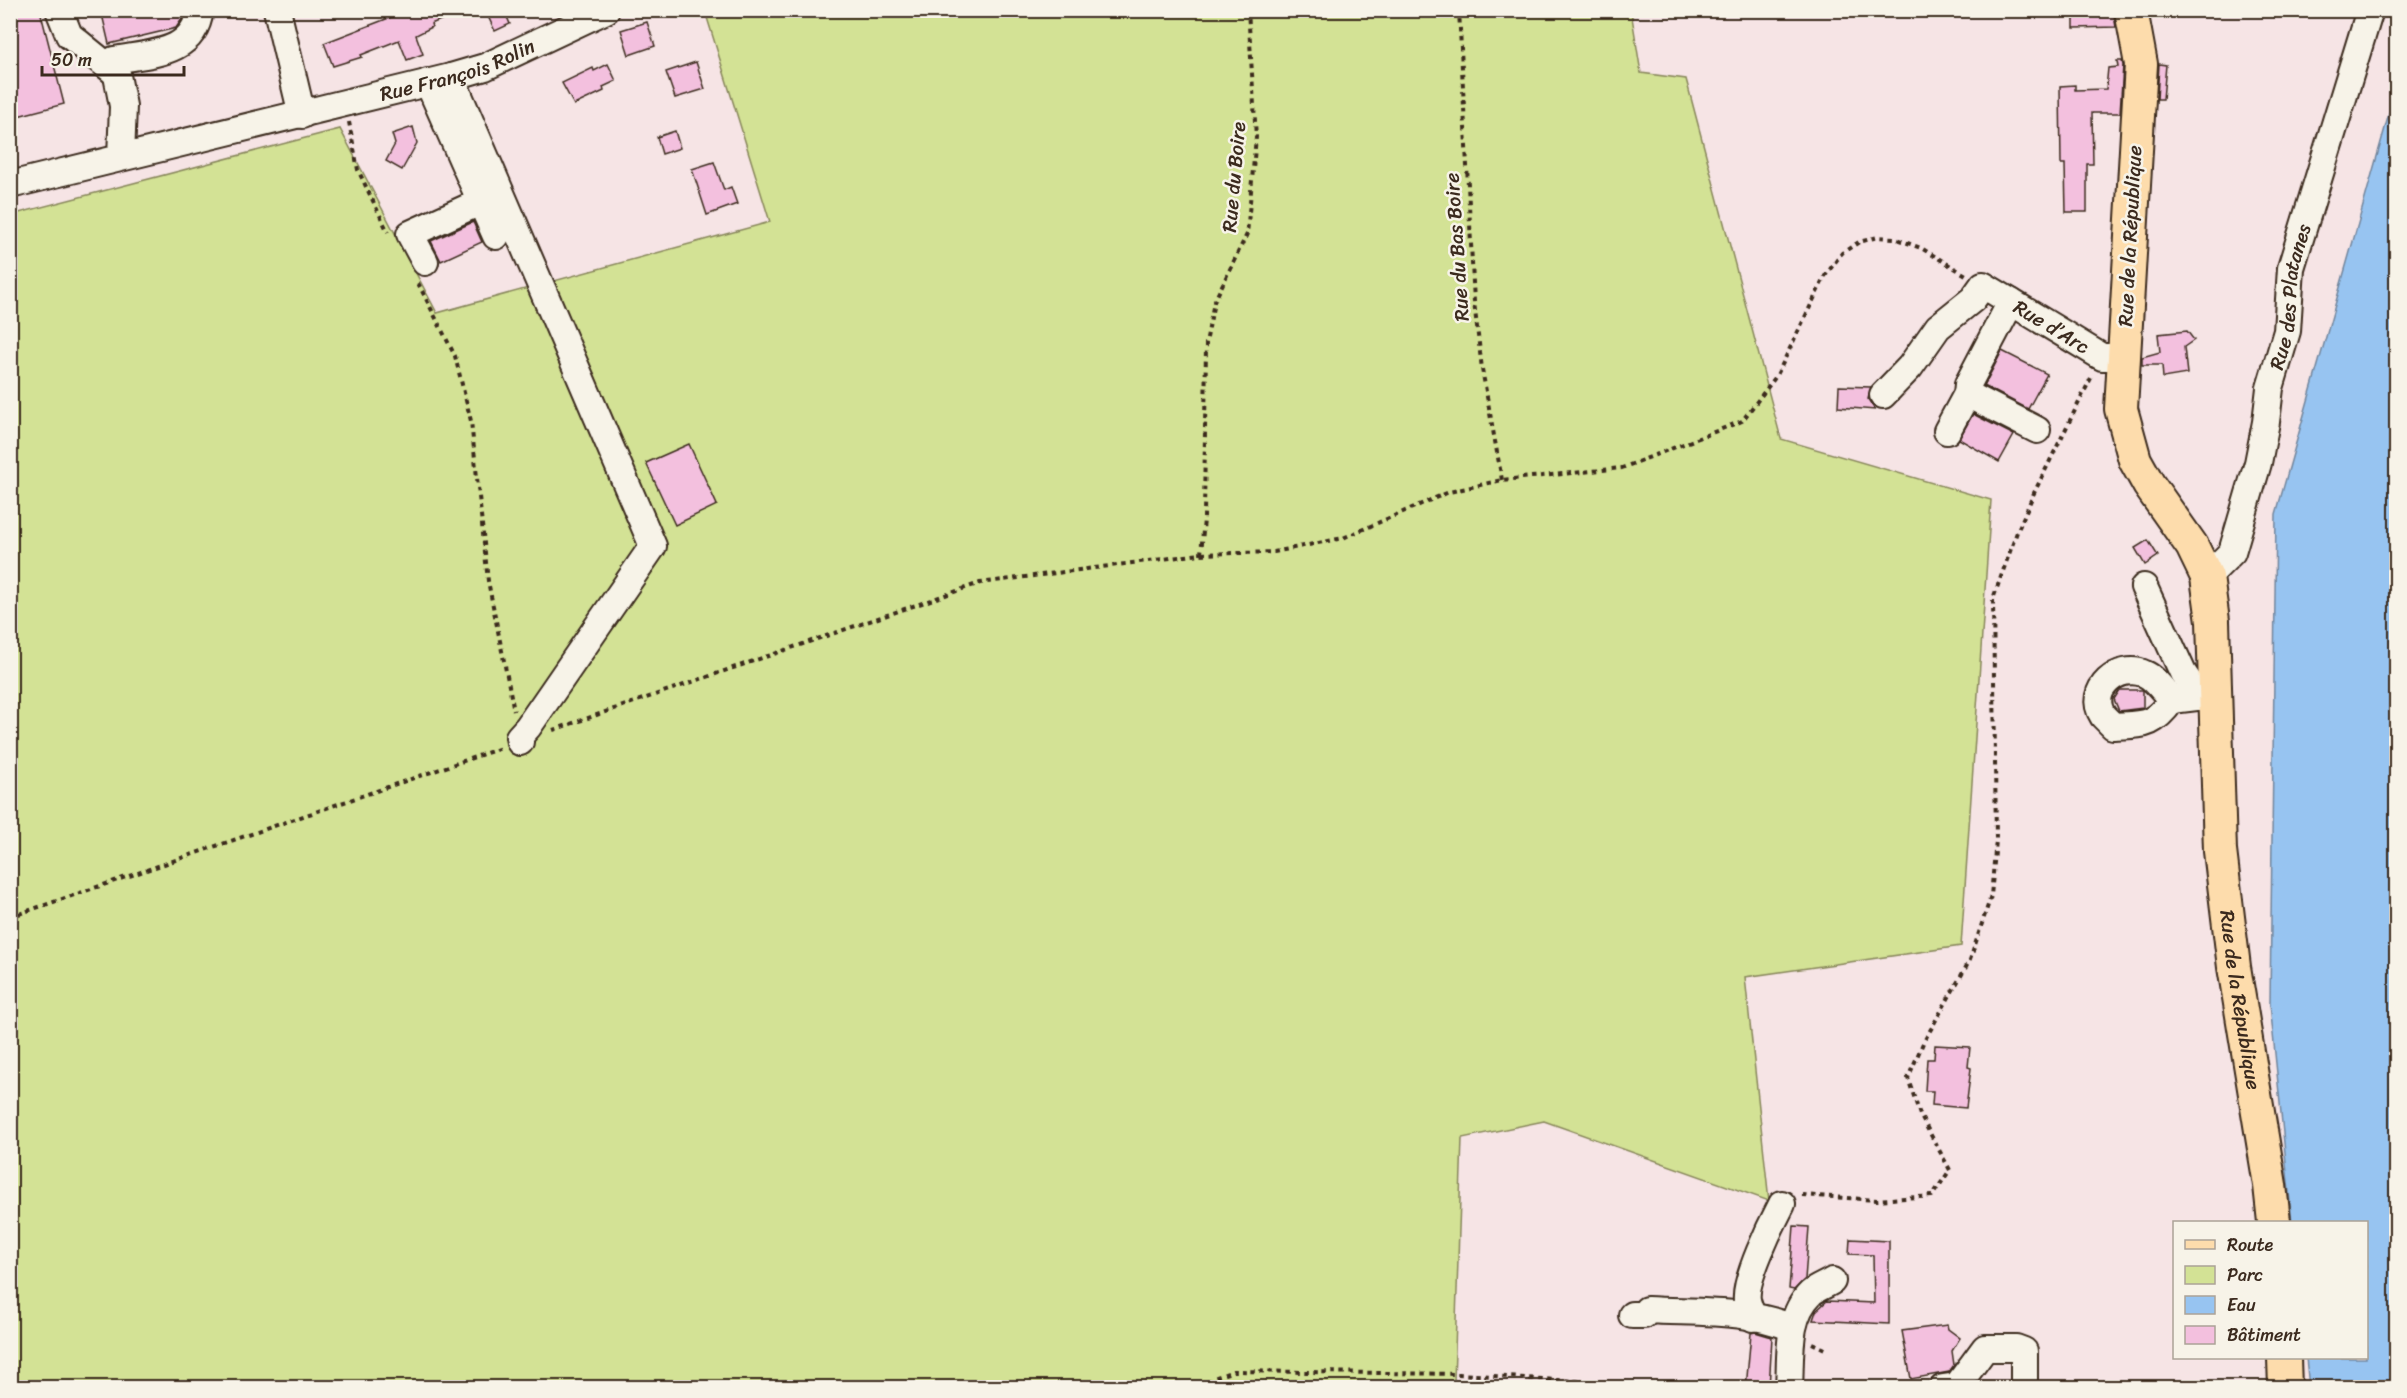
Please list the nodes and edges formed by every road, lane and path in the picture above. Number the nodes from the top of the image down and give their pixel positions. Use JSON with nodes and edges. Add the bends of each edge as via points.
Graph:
{"nodes":[{"id":1,"x":58,"y":10,"type":"edge"},
{"id":2,"x":200,"y":10,"type":"edge"},
{"id":3,"x":277,"y":10,"type":"edge"},
{"id":4,"x":606,"y":10,"type":"edge"},
{"id":5,"x":1248,"y":10,"type":"edge"},
{"id":6,"x":1459,"y":10,"type":"edge"},
{"id":7,"x":2131,"y":10,"type":"edge"},
{"id":8,"x":2370,"y":10,"type":"edge"},
{"id":9,"x":117,"y":74,"type":"junction"},
{"id":10,"x":439,"y":80,"type":"junction"},
{"id":11,"x":345,"y":103,"type":"junction"},
{"id":12,"x":302,"y":115,"type":"junction"},
{"id":13,"x":121,"y":157,"type":"junction"},
{"id":14,"x":10,"y":185,"type":"edge"},
{"id":15,"x":480,"y":202,"type":"junction"},
{"id":16,"x":390,"y":236,"type":"dead end"},
{"id":17,"x":496,"y":236,"type":"dead end"},
{"id":18,"x":419,"y":268,"type":"joint"},
{"id":19,"x":1983,"y":285,"type":"junction"},
{"id":20,"x":2011,"y":302,"type":"junction"},
{"id":21,"x":2123,"y":357,"type":"junction"},
{"id":22,"x":2088,"y":383,"type":"dead end"},
{"id":23,"x":1966,"y":394,"type":"junction"},
{"id":24,"x":1883,"y":395,"type":"dead end"},
{"id":25,"x":2037,"y":430,"type":"dead end"},
{"id":26,"x":1947,"y":431,"type":"dead end"},
{"id":27,"x":1502,"y":480,"type":"junction"},
{"id":28,"x":1201,"y":554,"type":"junction"},
{"id":29,"x":2214,"y":570,"type":"junction"},
{"id":30,"x":2144,"y":587,"type":"dead end"},
{"id":31,"x":2206,"y":696,"type":"junction"},
{"id":32,"x":2172,"y":700,"type":"dead end"},
{"id":33,"x":520,"y":739,"type":"junction"},
{"id":34,"x":2218,"y":775,"type":"junction"},
{"id":35,"x":10,"y":916,"type":"edge"},
{"id":36,"x":1782,"y":1204,"type":"joint"},
{"id":37,"x":2274,"y":1221,"type":"edge"},
{"id":38,"x":1832,"y":1281,"type":"dead end"},
{"id":39,"x":1632,"y":1315,"type":"dead end"},
{"id":40,"x":1753,"y":1318,"type":"junction"},
{"id":41,"x":1792,"y":1328,"type":"junction"},
{"id":42,"x":2284,"y":1359,"type":"edge"},
{"id":43,"x":1202,"y":1388,"type":"edge"},
{"id":44,"x":1637,"y":1388,"type":"edge"},
{"id":45,"x":1790,"y":1388,"type":"edge"},
{"id":46,"x":1943,"y":1388,"type":"edge"},
{"id":47,"x":2024,"y":1388,"type":"edge"},
{"id":48,"x":2285,"y":1388,"type":"edge"}],
"edges":[{"from":1,"to":9,"type":"street","via":[[69,35]]},
{"from":2,"to":9,"type":"street","via":[[191,36],[175,48],[114,60]]},
{"from":3,"to":12,"type":"street"},
{"from":4,"to":10,"type":"street","name":"Rue François Rolin","via":[[484,67]]},
{"from":5,"to":28,"type":"path","name":"Rue du Boire","via":[[1256,137],[1247,234],[1214,302],[1206,343]]},
{"from":6,"to":27,"type":"path","name":"Rue du Bas Boire","via":[[1474,302]]},
{"from":7,"to":21,"type":"main road","name":"Rue de la République","via":[[2141,64]]},
{"from":8,"to":29,"type":"street","name":"Rue des Platanes","via":[[2291,268],[2287,331],[2270,388],[2258,463],[2232,552]]},
{"from":9,"to":13,"type":"street","via":[[123,106]]},
{"from":10,"to":11,"type":"street","name":"Rue François Rolin"},
{"from":10,"to":15,"type":"street"},
{"from":10,"to":33,"type":"street","via":[[653,546]]},
{"from":11,"to":12,"type":"street","name":"Rue François Rolin"},
{"from":11,"to":16,"type":"path","via":[[358,170]]},
{"from":12,"to":13,"type":"street","name":"Rue François Rolin"},
{"from":13,"to":14,"type":"street","name":"Rue François Rolin"},
{"from":15,"to":17,"type":"street"},
{"from":15,"to":18,"type":"street","via":[[410,234]]},
{"from":18,"to":33,"type":"path","via":[[455,356],[471,421],[488,581]]},
{"from":19,"to":20,"type":"street","name":"Rue d’Arc"},
{"from":19,"to":24,"type":"street","via":[[1973,299],[1938,327],[1910,367]]},
{"from":19,"to":27,"type":"path","via":[[1921,248],[1894,238],[1859,242],[1842,253],[1826,276],[1777,375],[1742,421],[1622,468]]},
{"from":20,"to":21,"type":"street","name":"Rue d’Arc","via":[[2102,357]]},
{"from":20,"to":23,"type":"street"},
{"from":21,"to":29,"type":"main road","name":"Rue de la République","via":[[2121,409],[2135,460],[2192,546]]},
{"from":22,"to":36,"type":"path","via":[[2034,493],[1993,599],[1996,840],[1991,896],[1970,960],[1923,1043],[1908,1078],[1920,1115],[1950,1170],[1932,1196],[1877,1200],[1789,1194]]},
{"from":23,"to":25,"type":"street"},
{"from":23,"to":26,"type":"street"},
{"from":27,"to":28,"type":"path","via":[[1449,492],[1343,538],[1274,552]]},
{"from":28,"to":33,"type":"path","via":[[980,583]]},
{"from":29,"to":31,"type":"main road","name":"Rue de la République"},
{"from":29,"to":34,"type":"main road","name":"Rue de la République","via":[[2229,579],[2234,612]]},
{"from":30,"to":31,"type":"street","via":[[2183,674]]},
{"from":31,"to":32,"type":"street"},
{"from":31,"to":34,"type":"main road","name":"Rue de la République"},
{"from":33,"to":35,"type":"path"},
{"from":34,"to":37,"type":"main road","name":"Rue de la République","via":[[2220,851],[2234,967]]},
{"from":36,"to":40,"type":"street","via":[[1754,1268],[1747,1298]]},
{"from":38,"to":41,"type":"street","via":[[1812,1293]]},
{"from":39,"to":40,"type":"street","via":[[1644,1315],[1647,1310]]},
{"from":40,"to":41,"type":"street","via":[[1773,1320]]},
{"from":41,"to":45,"type":"street"},
{"from":42,"to":48,"type":"main road"},
{"from":43,"to":44,"type":"path","via":[[1233,1371],[1459,1374]]},
{"from":46,"to":47,"type":"street","via":[[1957,1386],[1973,1348],[2024,1351]]}]}
